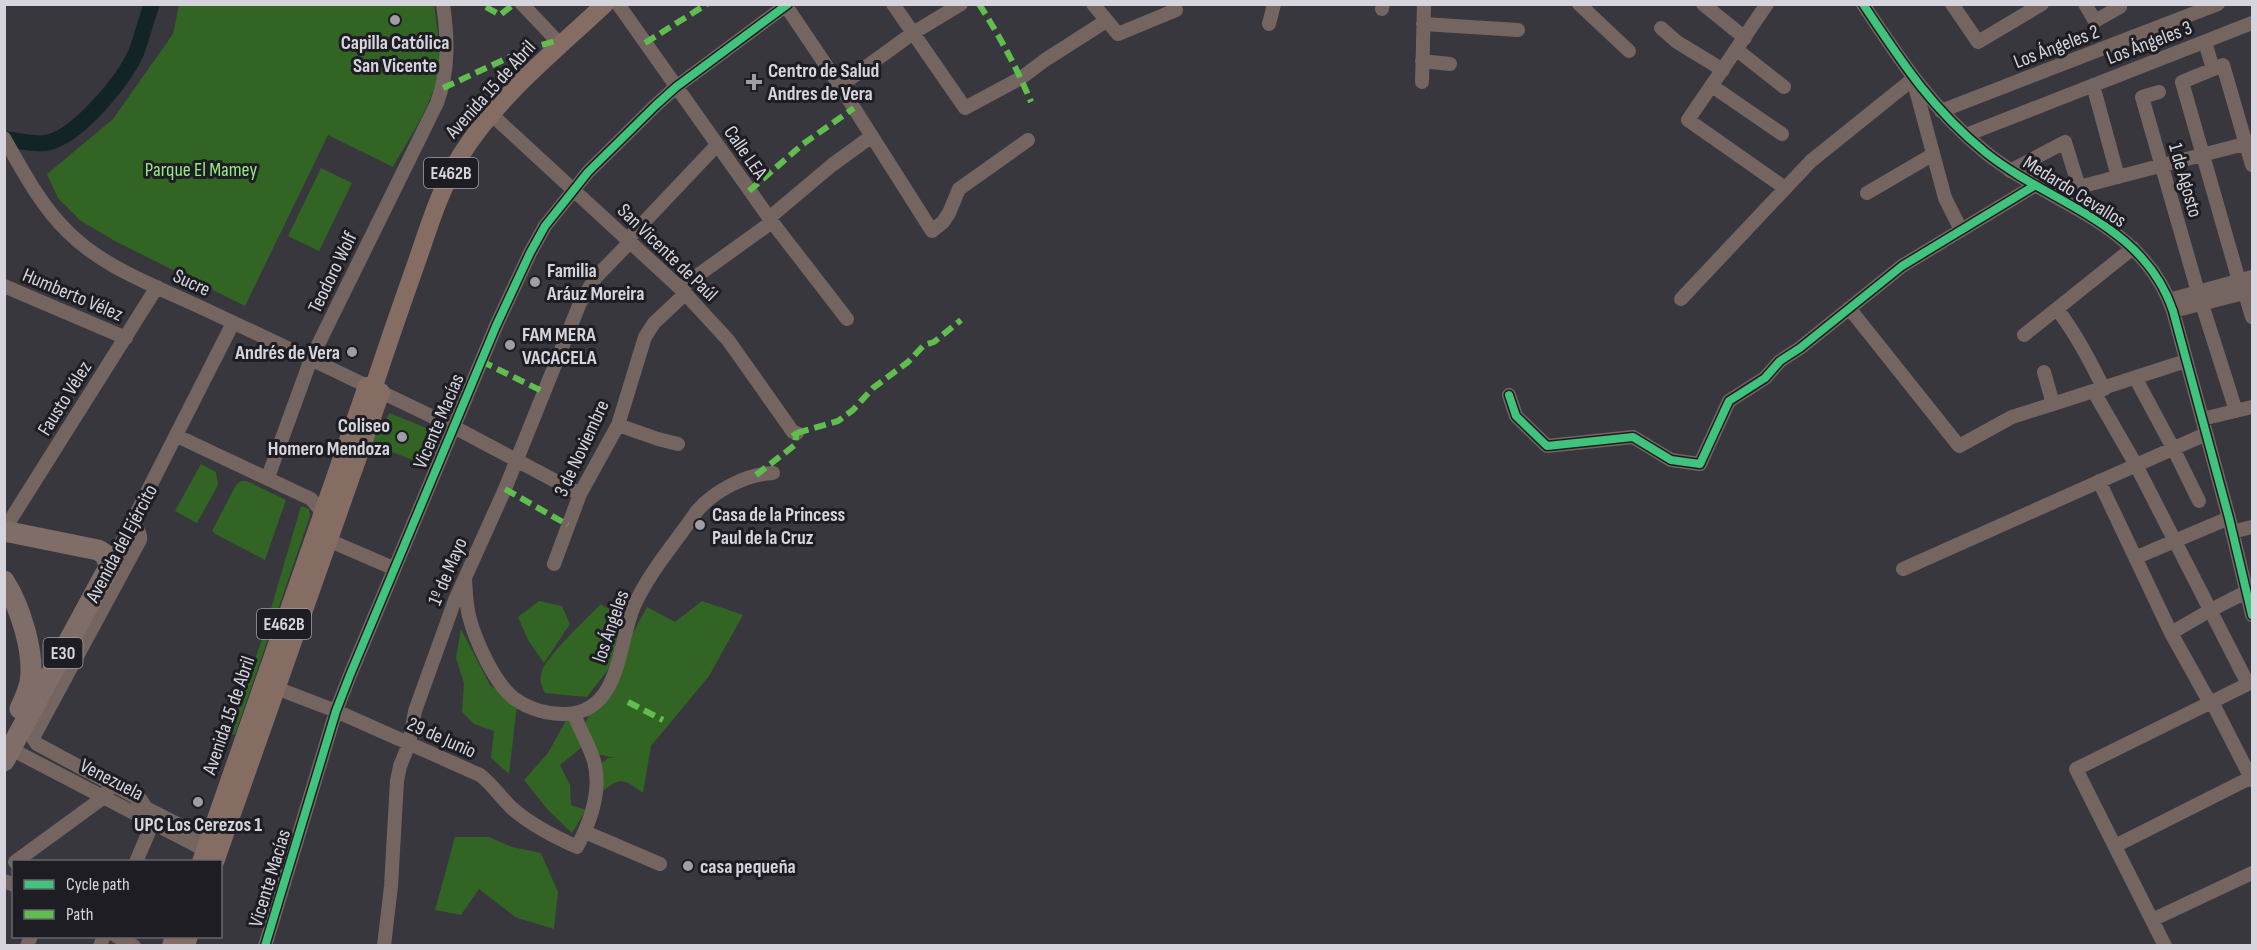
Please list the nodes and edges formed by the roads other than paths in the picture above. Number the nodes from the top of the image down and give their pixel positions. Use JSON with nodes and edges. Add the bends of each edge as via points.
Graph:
{"nodes":[{"id":1,"x":443,"y":4,"type":"edge"},
{"id":2,"x":522,"y":4,"type":"edge"},
{"id":3,"x":605,"y":4,"type":"edge"},
{"id":4,"x":618,"y":4,"type":"edge"},
{"id":5,"x":893,"y":4,"type":"edge"},
{"id":6,"x":961,"y":4,"type":"edge"},
{"id":7,"x":1093,"y":4,"type":"edge"},
{"id":8,"x":1274,"y":4,"type":"edge"},
{"id":9,"x":1424,"y":4,"type":"edge"},
{"id":10,"x":1579,"y":4,"type":"edge"},
{"id":11,"x":1703,"y":4,"type":"edge"},
{"id":12,"x":1767,"y":4,"type":"edge"},
{"id":13,"x":1863,"y":4,"type":"edge"},
{"id":14,"x":1952,"y":4,"type":"edge"},
{"id":15,"x":2042,"y":4,"type":"edge"},
{"id":16,"x":2085,"y":4,"type":"edge"},
{"id":17,"x":2218,"y":4,"type":"edge"},
{"id":18,"x":787,"y":5,"type":"edge"},
{"id":19,"x":2120,"y":7,"type":"dead end"},
{"id":20,"x":1176,"y":10,"type":"dead end"},
{"id":21,"x":1107,"y":21,"type":"junction"},
{"id":22,"x":2253,"y":22,"type":"edge"},
{"id":23,"x":1269,"y":24,"type":"dead end"},
{"id":24,"x":1423,"y":24,"type":"junction"},
{"id":25,"x":1661,"y":28,"type":"dead end"},
{"id":26,"x":1518,"y":30,"type":"dead end"},
{"id":27,"x":913,"y":33,"type":"junction"},
{"id":28,"x":1745,"y":38,"type":"junction"},
{"id":29,"x":2205,"y":42,"type":"junction"},
{"id":30,"x":561,"y":45,"type":"junction"},
{"id":31,"x":1737,"y":50,"type":"junction"},
{"id":32,"x":1629,"y":51,"type":"dead end"},
{"id":33,"x":1422,"y":62,"type":"junction"},
{"id":34,"x":1450,"y":64,"type":"dead end"},
{"id":35,"x":2218,"y":67,"type":"junction"},
{"id":36,"x":1723,"y":70,"type":"junction"},
{"id":37,"x":1913,"y":79,"type":"junction"},
{"id":38,"x":1422,"y":82,"type":"dead end"},
{"id":39,"x":2093,"y":85,"type":"junction"},
{"id":40,"x":840,"y":86,"type":"junction"},
{"id":41,"x":1712,"y":86,"type":"junction"},
{"id":42,"x":676,"y":87,"type":"junction"},
{"id":43,"x":1784,"y":87,"type":"dead end"},
{"id":44,"x":2159,"y":92,"type":"dead end"},
{"id":45,"x":1941,"y":111,"type":"junction"},
{"id":46,"x":492,"y":115,"type":"junction"},
{"id":47,"x":1782,"y":134,"type":"dead end"},
{"id":48,"x":1966,"y":135,"type":"junction"},
{"id":49,"x":872,"y":136,"type":"junction"},
{"id":50,"x":4,"y":138,"type":"edge"},
{"id":51,"x":1028,"y":140,"type":"dead end"},
{"id":52,"x":2249,"y":143,"type":"edge"},
{"id":53,"x":717,"y":146,"type":"junction"},
{"id":54,"x":1932,"y":155,"type":"junction"},
{"id":55,"x":2202,"y":155,"type":"junction"},
{"id":56,"x":2253,"y":165,"type":"edge"},
{"id":57,"x":2161,"y":166,"type":"junction"},
{"id":58,"x":2010,"y":171,"type":"junction"},
{"id":59,"x":2118,"y":177,"type":"junction"},
{"id":60,"x":2034,"y":186,"type":"junction"},
{"id":61,"x":2079,"y":187,"type":"junction"},
{"id":62,"x":1785,"y":188,"type":"junction"},
{"id":63,"x":573,"y":189,"type":"junction"},
{"id":64,"x":1867,"y":193,"type":"dead end"},
{"id":65,"x":2052,"y":194,"type":"junction"},
{"id":66,"x":770,"y":220,"type":"junction"},
{"id":67,"x":1961,"y":230,"type":"junction"},
{"id":68,"x":630,"y":240,"type":"junction"},
{"id":69,"x":2133,"y":248,"type":"junction"},
{"id":70,"x":2247,"y":285,"type":"edge"},
{"id":71,"x":4,"y":286,"type":"edge"},
{"id":72,"x":157,"y":287,"type":"junction"},
{"id":73,"x":683,"y":291,"type":"junction"},
{"id":74,"x":2200,"y":298,"type":"junction"},
{"id":75,"x":1681,"y":299,"type":"dead end"},
{"id":76,"x":2171,"y":305,"type":"junction"},
{"id":77,"x":1849,"y":308,"type":"junction"},
{"id":78,"x":2057,"y":309,"type":"junction"},
{"id":79,"x":2253,"y":317,"type":"edge"},
{"id":80,"x":847,"y":319,"type":"dead end"},
{"id":81,"x":233,"y":323,"type":"junction"},
{"id":82,"x":2024,"y":335,"type":"dead end"},
{"id":83,"x":126,"y":338,"type":"junction"},
{"id":84,"x":311,"y":359,"type":"junction"},
{"id":85,"x":2186,"y":361,"type":"junction"},
{"id":86,"x":2044,"y":372,"type":"dead end"},
{"id":87,"x":2136,"y":379,"type":"junction"},
{"id":88,"x":374,"y":389,"type":"junction"},
{"id":89,"x":2099,"y":391,"type":"junction"},
{"id":90,"x":1509,"y":394,"type":"dead end"},
{"id":91,"x":2054,"y":404,"type":"junction"},
{"id":92,"x":2253,"y":407,"type":"edge"},
{"id":93,"x":2236,"y":411,"type":"junction"},
{"id":94,"x":2202,"y":419,"type":"junction"},
{"id":95,"x":618,"y":425,"type":"junction"},
{"id":96,"x":454,"y":427,"type":"junction"},
{"id":97,"x":797,"y":433,"type":"dead end"},
{"id":98,"x":2206,"y":434,"type":"junction"},
{"id":99,"x":177,"y":436,"type":"junction"},
{"id":100,"x":678,"y":444,"type":"dead end"},
{"id":101,"x":2173,"y":448,"type":"junction"},
{"id":102,"x":515,"y":459,"type":"junction"},
{"id":103,"x":2136,"y":465,"type":"junction"},
{"id":104,"x":354,"y":470,"type":"junction"},
{"id":105,"x":773,"y":473,"type":"dead end"},
{"id":106,"x":268,"y":477,"type":"junction"},
{"id":107,"x":2099,"y":481,"type":"junction"},
{"id":108,"x":333,"y":485,"type":"junction"},
{"id":109,"x":298,"y":491,"type":"junction"},
{"id":110,"x":580,"y":494,"type":"junction"},
{"id":111,"x":2199,"y":501,"type":"dead end"},
{"id":112,"x":323,"y":513,"type":"junction"},
{"id":113,"x":134,"y":518,"type":"junction"},
{"id":114,"x":2229,"y":518,"type":"junction"},
{"id":115,"x":2253,"y":527,"type":"edge"},
{"id":116,"x":4,"y":531,"type":"edge"},
{"id":117,"x":2232,"y":532,"type":"junction"},
{"id":118,"x":328,"y":540,"type":"junction"},
{"id":119,"x":2174,"y":540,"type":"junction"},
{"id":120,"x":2137,"y":557,"type":"junction"},
{"id":121,"x":554,"y":564,"type":"dead end"},
{"id":122,"x":109,"y":567,"type":"junction"},
{"id":123,"x":393,"y":568,"type":"junction"},
{"id":124,"x":1903,"y":569,"type":"dead end"},
{"id":125,"x":465,"y":577,"type":"junction"},
{"id":126,"x":6,"y":582,"type":"edge"},
{"id":127,"x":2247,"y":592,"type":"junction"},
{"id":128,"x":2209,"y":611,"type":"junction"},
{"id":129,"x":2253,"y":615,"type":"edge"},
{"id":130,"x":2171,"y":633,"type":"junction"},
{"id":131,"x":27,"y":640,"type":"junction"},
{"id":132,"x":66,"y":648,"type":"junction"},
{"id":133,"x":2250,"y":683,"type":"edge"},
{"id":134,"x":276,"y":688,"type":"junction"},
{"id":135,"x":2211,"y":703,"type":"junction"},
{"id":136,"x":336,"y":711,"type":"junction"},
{"id":137,"x":574,"y":714,"type":"junction"},
{"id":138,"x":409,"y":744,"type":"junction"},
{"id":139,"x":8,"y":745,"type":"edge"},
{"id":140,"x":2252,"y":778,"type":"edge"},
{"id":141,"x":106,"y":792,"type":"junction"},
{"id":142,"x":152,"y":815,"type":"junction"},
{"id":143,"x":585,"y":832,"type":"junction"},
{"id":144,"x":2115,"y":846,"type":"junction"},
{"id":145,"x":207,"y":853,"type":"edge"},
{"id":146,"x":17,"y":860,"type":"edge"},
{"id":147,"x":136,"y":860,"type":"edge"},
{"id":148,"x":660,"y":864,"type":"dead end"},
{"id":149,"x":2253,"y":873,"type":"edge"},
{"id":150,"x":2152,"y":920,"type":"junction"},
{"id":151,"x":120,"y":938,"type":"edge"},
{"id":152,"x":134,"y":945,"type":"edge"},
{"id":153,"x":266,"y":945,"type":"edge"},
{"id":154,"x":384,"y":945,"type":"edge"},
{"id":155,"x":2165,"y":945,"type":"edge"}],
"edges":[{"from":1,"to":84,"type":"street","name":"Teodoro Wolf","via":[[447,50],[443,88]]},
{"from":2,"to":30,"type":"street"},
{"from":3,"to":30,"type":"main road","name":"Avenida 15 de Abril","number":"E462B"},
{"from":4,"to":42,"type":"street","name":"Calle LEA"},
{"from":5,"to":27,"type":"street"},
{"from":6,"to":27,"type":"street"},
{"from":7,"to":21,"type":"street"},
{"from":8,"to":23,"type":"street"},
{"from":9,"to":24,"type":"street"},
{"from":10,"to":32,"type":"street"},
{"from":11,"to":28,"type":"street"},
{"from":12,"to":28,"type":"street"},
{"from":13,"to":37,"type":"street","name":"Medardo Cevallos"},
{"from":14,"to":15,"type":"street","via":[[1978,42]]},
{"from":16,"to":19,"type":"street","via":[[2095,21]]},
{"from":17,"to":45,"type":"street","name":"Los Ángeles 2"},
{"from":18,"to":40,"type":"street"},
{"from":18,"to":42,"type":"street","name":"Vicente Macías"},
{"from":20,"to":21,"type":"street","via":[[1118,34]]},
{"from":21,"to":27,"type":"street","via":[[1022,78],[965,108]]},
{"from":22,"to":29,"type":"street","name":"Los Ángeles 3"},
{"from":24,"to":26,"type":"street"},
{"from":24,"to":33,"type":"street"},
{"from":25,"to":36,"type":"street"},
{"from":27,"to":40,"type":"street"},
{"from":28,"to":31,"type":"street"},
{"from":29,"to":35,"type":"street"},
{"from":29,"to":39,"type":"street","name":"Los Ángeles 3"},
{"from":30,"to":46,"type":"main road","name":"Avenida 15 de Abril","number":"E462B"},
{"from":31,"to":36,"type":"street"},
{"from":31,"to":43,"type":"street"},
{"from":33,"to":34,"type":"street"},
{"from":33,"to":38,"type":"street"},
{"from":35,"to":52,"type":"street"},
{"from":35,"to":55,"type":"street","via":[[2182,82]]},
{"from":36,"to":41,"type":"street"},
{"from":37,"to":45,"type":"street","name":"Medardo Cevallos"},
{"from":37,"to":54,"type":"street"},
{"from":37,"to":62,"type":"street","via":[[1811,160]]},
{"from":39,"to":48,"type":"street","name":"Los Ángeles 3"},
{"from":39,"to":59,"type":"street"},
{"from":40,"to":49,"type":"street"},
{"from":41,"to":47,"type":"street"},
{"from":41,"to":62,"type":"street","via":[[1688,120]]},
{"from":42,"to":53,"type":"street","name":"Calle LEA"},
{"from":42,"to":63,"type":"street","name":"Vicente Macías"},
{"from":44,"to":57,"type":"street","name":"1 de Agosto","via":[[2142,97]]},
{"from":45,"to":48,"type":"street","name":"Medardo Cevallos"},
{"from":46,"to":63,"type":"street","name":"San Vicente de Paúl"},
{"from":46,"to":88,"type":"main road","name":"Avenida 15 de Abril","number":"E462B","via":[[447,179]]},
{"from":48,"to":58,"type":"street","name":"Medardo Cevallos"},
{"from":49,"to":51,"type":"street","via":[[932,231],[949,213],[959,189]]},
{"from":49,"to":66,"type":"street","name":"3 de Noviembre","via":[[832,165]]},
{"from":50,"to":72,"type":"street","name":"Sucre","via":[[51,214],[79,242],[111,264]]},
{"from":52,"to":55,"type":"street"},
{"from":52,"to":56,"type":"street"},
{"from":53,"to":66,"type":"street","name":"Calle LEA"},
{"from":53,"to":68,"type":"street","name":"1º de Mayo"},
{"from":54,"to":64,"type":"street"},
{"from":54,"to":67,"type":"street","via":[[1945,198]]},
{"from":55,"to":57,"type":"street"},
{"from":55,"to":70,"type":"street"},
{"from":57,"to":59,"type":"street"},
{"from":57,"to":74,"type":"street","name":"1 de Agosto"},
{"from":58,"to":60,"type":"street","name":"Medardo Cevallos"},
{"from":58,"to":61,"type":"street","via":[[2065,142]]},
{"from":59,"to":61,"type":"street"},
{"from":60,"to":65,"type":"street","name":"Medardo Cevallos"},
{"from":60,"to":67,"type":"street"},
{"from":61,"to":65,"type":"street"},
{"from":62,"to":75,"type":"street"},
{"from":63,"to":68,"type":"street","name":"San Vicente de Paúl"},
{"from":63,"to":96,"type":"street","name":"Vicente Macías","via":[[530,253]]},
{"from":65,"to":69,"type":"street","name":"Medardo Cevallos","via":[[2101,223]]},
{"from":66,"to":73,"type":"street","name":"3 de Noviembre"},
{"from":66,"to":80,"type":"street","name":"Calle LEA"},
{"from":67,"to":77,"type":"street","via":[[1902,266]]},
{"from":68,"to":73,"type":"street","name":"San Vicente de Paúl"},
{"from":68,"to":102,"type":"street","name":"1º de Mayo","via":[[596,277],[580,303]]},
{"from":69,"to":76,"type":"street","name":"Medardo Cevallos","via":[[2152,269]]},
{"from":69,"to":78,"type":"street"},
{"from":70,"to":74,"type":"street"},
{"from":70,"to":79,"type":"street"},
{"from":71,"to":83,"type":"street","name":"Humberto Vélez"},
{"from":72,"to":81,"type":"street","name":"Sucre"},
{"from":72,"to":83,"type":"street","name":"Fausto Vélez"},
{"from":73,"to":95,"type":"street","name":"3 de Noviembre","via":[[645,337]]},
{"from":73,"to":97,"type":"street","name":"San Vicente de Paúl","via":[[728,340]]},
{"from":74,"to":76,"type":"street"},
{"from":74,"to":93,"type":"street","name":"1 de Agosto"},
{"from":76,"to":85,"type":"street","name":"Medardo Cevallos"},
{"from":77,"to":90,"type":"street","via":[[1780,360],[1765,378],[1729,401],[1700,464],[1671,460],[1633,437],[1547,446],[1516,416]]},
{"from":77,"to":91,"type":"street","via":[[1959,446],[2012,417]]},
{"from":78,"to":82,"type":"street"},
{"from":78,"to":89,"type":"street","via":[[2088,356]]},
{"from":81,"to":84,"type":"street","name":"Sucre"},
{"from":81,"to":99,"type":"street","name":"Avenida del Ejército"},
{"from":83,"to":116,"type":"street","name":"Fausto Vélez"},
{"from":84,"to":88,"type":"street","name":"Sucre"},
{"from":84,"to":106,"type":"street","name":"Teodoro Wolf"},
{"from":85,"to":87,"type":"street"},
{"from":85,"to":94,"type":"street","name":"Medardo Cevallos"},
{"from":86,"to":91,"type":"street"},
{"from":87,"to":89,"type":"street"},
{"from":87,"to":101,"type":"street"},
{"from":88,"to":96,"type":"street","name":"Sucre"},
{"from":88,"to":104,"type":"main road","name":"Avenida 15 de Abril","number":"E462B"},
{"from":88,"to":108,"type":"main road","name":"Avenida 15 de Abril","number":"E462B"},
{"from":89,"to":91,"type":"street"},
{"from":89,"to":103,"type":"street"},
{"from":92,"to":93,"type":"street"},
{"from":93,"to":94,"type":"street"},
{"from":94,"to":98,"type":"street","name":"Medardo Cevallos"},
{"from":95,"to":100,"type":"street"},
{"from":95,"to":110,"type":"street","name":"3 de Noviembre"},
{"from":96,"to":102,"type":"street","name":"Sucre"},
{"from":96,"to":123,"type":"street","name":"Vicente Macías"},
{"from":98,"to":101,"type":"street"},
{"from":98,"to":114,"type":"street","name":"Medardo Cevallos"},
{"from":99,"to":106,"type":"street"},
{"from":99,"to":113,"type":"street","name":"Avenida del Ejército"},
{"from":101,"to":103,"type":"street"},
{"from":101,"to":111,"type":"street"},
{"from":102,"to":110,"type":"street","name":"Sucre"},
{"from":102,"to":125,"type":"street","name":"1º de Mayo"},
{"from":103,"to":107,"type":"street"},
{"from":103,"to":119,"type":"street"},
{"from":104,"to":108,"type":"street"},
{"from":104,"to":118,"type":"main road","name":"Avenida 15 de Abril","number":"E462B"},
{"from":105,"to":137,"type":"street","name":"los Ángeles","via":[[734,484],[704,502],[642,591],[630,617],[619,663],[601,698]]},
{"from":106,"to":109,"type":"street"},
{"from":107,"to":120,"type":"street"},
{"from":107,"to":124,"type":"street"},
{"from":108,"to":109,"type":"street"},
{"from":108,"to":112,"type":"main road","name":"Avenida 15 de Abril","number":"E462B"},
{"from":109,"to":112,"type":"street"},
{"from":110,"to":121,"type":"street","name":"3 de Noviembre"},
{"from":112,"to":118,"type":"street"},
{"from":112,"to":145,"type":"main road","name":"Avenida 15 de Abril","number":"E462B"},
{"from":113,"to":122,"type":"street","name":"Avenida del Ejército"},
{"from":113,"to":142,"type":"street","via":[[140,540],[33,738],[37,744],[141,800]]},
{"from":114,"to":117,"type":"street","name":"Medardo Cevallos"},
{"from":114,"to":119,"type":"street"},
{"from":115,"to":117,"type":"street"},
{"from":116,"to":122,"type":"highway","via":[[98,550],[106,555]]},
{"from":117,"to":127,"type":"street","name":"Medardo Cevallos"},
{"from":118,"to":123,"type":"street"},
{"from":118,"to":134,"type":"main road","name":"Avenida 15 de Abril","number":"E462B"},
{"from":119,"to":120,"type":"street"},
{"from":119,"to":128,"type":"street"},
{"from":120,"to":130,"type":"street"},
{"from":122,"to":132,"type":"highway","name":"Avenida del Ejército","number":"E30"},
{"from":123,"to":136,"type":"street","name":"Vicente Macías"},
{"from":125,"to":137,"type":"street","via":[[466,602],[474,632],[506,692],[538,710]]},
{"from":125,"to":138,"type":"street","name":"1º de Mayo","via":[[415,711]]},
{"from":126,"to":131,"type":"highway","number":"E30"},
{"from":127,"to":128,"type":"street"},
{"from":127,"to":129,"type":"street","name":"Medardo Cevallos"},
{"from":128,"to":130,"type":"street"},
{"from":128,"to":133,"type":"street"},
{"from":130,"to":135,"type":"street"},
{"from":131,"to":132,"type":"highway","via":[[45,653]]},
{"from":131,"to":139,"type":"highway","number":"E30","via":[[29,683]]},
{"from":132,"to":139,"type":"highway","name":"Avenida del Ejército","number":"E30"},
{"from":133,"to":135,"type":"street"},
{"from":134,"to":136,"type":"street","name":"29 de Junio"},
{"from":134,"to":145,"type":"main road","name":"Avenida 15 de Abril","number":"E462B"},
{"from":135,"to":140,"type":"street"},
{"from":135,"to":144,"type":"street","via":[[2076,769]]},
{"from":136,"to":138,"type":"street","name":"29 de Junio"},
{"from":136,"to":153,"type":"street","name":"Vicente Macías"},
{"from":137,"to":143,"type":"street","via":[[594,762],[596,779],[596,800]]},
{"from":138,"to":143,"type":"street","name":"29 de Junio","via":[[480,775],[515,811],[559,839],[577,847]]},
{"from":138,"to":154,"type":"street","name":"1º de Mayo","via":[[397,781]]},
{"from":139,"to":141,"type":"street","name":"Venezuela"},
{"from":140,"to":144,"type":"street"},
{"from":141,"to":142,"type":"street","name":"Venezuela"},
{"from":141,"to":146,"type":"street"},
{"from":142,"to":145,"type":"street","name":"Venezuela"},
{"from":142,"to":147,"type":"street"},
{"from":143,"to":148,"type":"street"},
{"from":144,"to":150,"type":"street"},
{"from":149,"to":150,"type":"street"},
{"from":150,"to":155,"type":"street"},
{"from":151,"to":152,"type":"street"}]}
